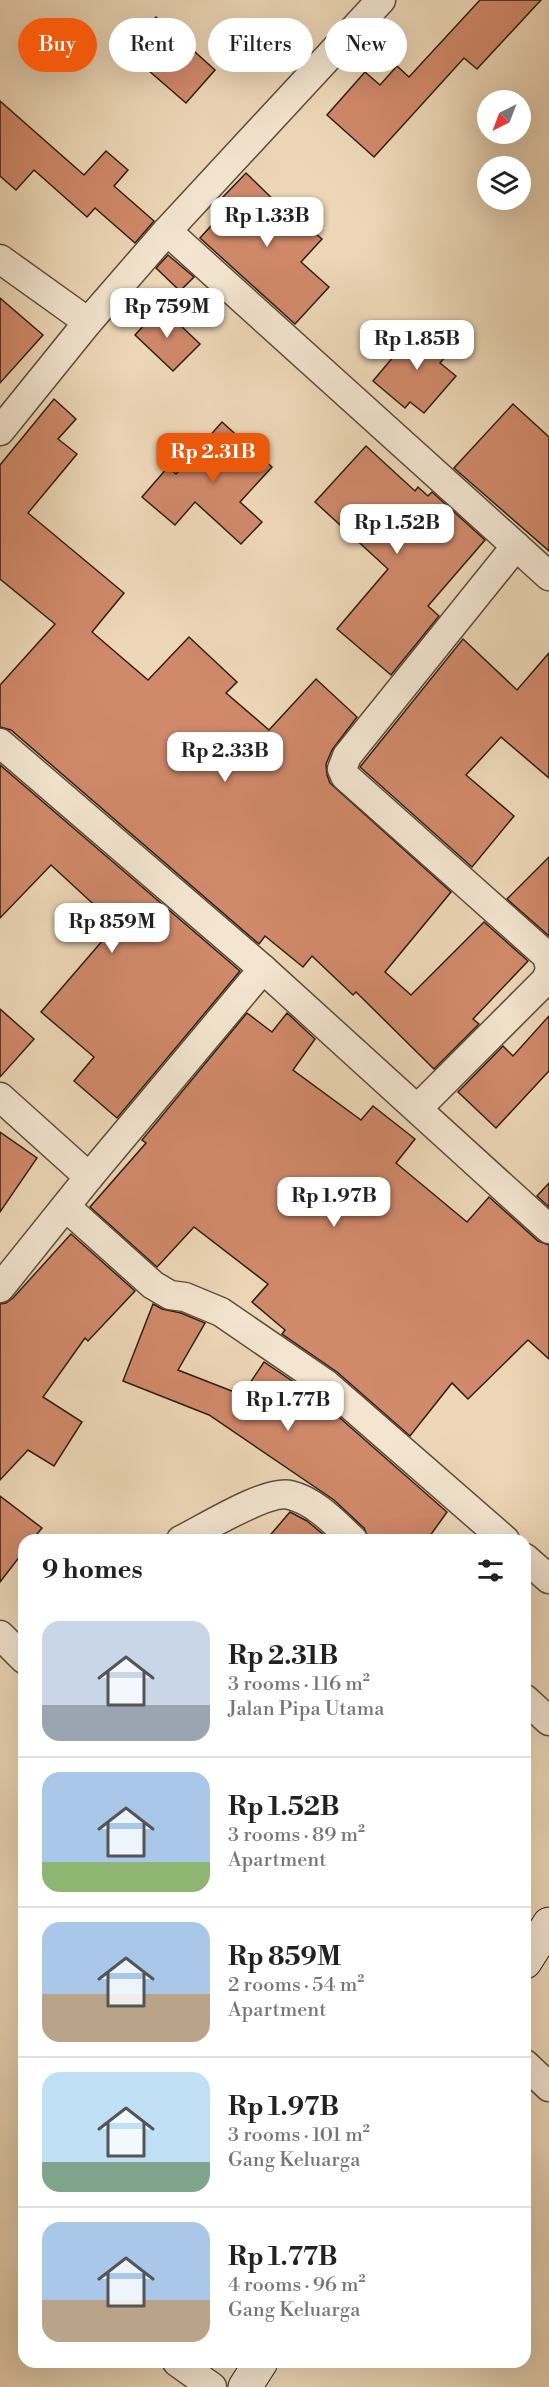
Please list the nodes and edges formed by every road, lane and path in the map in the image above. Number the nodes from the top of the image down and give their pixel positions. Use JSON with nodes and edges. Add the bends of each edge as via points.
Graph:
{"nodes":[{"id":1,"x":381,"y":0,"type":"edge"},
{"id":2,"x":167,"y":231,"type":"junction"},
{"id":3,"x":0,"y":259,"type":"edge"},
{"id":4,"x":88,"y":322,"type":"junction"},
{"id":5,"x":0,"y":431,"type":"edge"},
{"id":6,"x":516,"y":546,"type":"junction"},
{"id":7,"x":549,"y":576,"type":"edge"},
{"id":8,"x":0,"y":743,"type":"edge"},
{"id":9,"x":549,"y":964,"type":"edge"},
{"id":10,"x":263,"y":969,"type":"junction"},
{"id":11,"x":549,"y":973,"type":"edge"},
{"id":12,"x":0,"y":1097,"type":"edge"},
{"id":13,"x":418,"y":1108,"type":"junction"},
{"id":14,"x":89,"y":1177,"type":"junction"},
{"id":15,"x":66,"y":1207,"type":"junction"},
{"id":16,"x":549,"y":1229,"type":"edge"},
{"id":17,"x":0,"y":1288,"type":"edge"},
{"id":18,"x":192,"y":1534,"type":"edge"},
{"id":19,"x":346,"y":1534,"type":"edge"},
{"id":20,"x":498,"y":1534,"type":"edge"},
{"id":21,"x":531,"y":1563,"type":"edge"},
{"id":22,"x":549,"y":1579,"type":"edge"},
{"id":23,"x":0,"y":1635,"type":"edge"},
{"id":24,"x":18,"y":1653,"type":"edge"},
{"id":25,"x":531,"y":1704,"type":"edge"},
{"id":26,"x":549,"y":1721,"type":"edge"},
{"id":27,"x":549,"y":1924,"type":"edge"},
{"id":28,"x":531,"y":1952,"type":"edge"},
{"id":29,"x":531,"y":2070,"type":"edge"},
{"id":30,"x":549,"y":2087,"type":"edge"},
{"id":31,"x":185,"y":2368,"type":"edge"},
{"id":32,"x":257,"y":2368,"type":"edge"},
{"id":33,"x":212,"y":2387,"type":"edge"},
{"id":34,"x":245,"y":2387,"type":"edge"}],
"edges":[{"from":1,"to":2,"type":"street"},
{"from":2,"to":4,"type":"street"},
{"from":2,"to":6,"type":"street"},
{"from":3,"to":4,"type":"street"},
{"from":4,"to":5,"type":"street"},
{"from":6,"to":7,"type":"street"},
{"from":6,"to":9,"type":"street","via":[[347,756],[342,769],[345,776],[547,956]]},
{"from":8,"to":10,"type":"street"},
{"from":10,"to":13,"type":"street"},
{"from":10,"to":14,"type":"street"},
{"from":11,"to":13,"type":"street"},
{"from":12,"to":14,"type":"street"},
{"from":13,"to":16,"type":"street"},
{"from":14,"to":15,"type":"street"},
{"from":15,"to":17,"type":"street"},
{"from":15,"to":20,"type":"street","via":[[153,1285],[220,1312],[326,1384]]},
{"from":18,"to":19,"type":"street","via":[[277,1494],[309,1502]]},
{"from":21,"to":22,"type":"street"},
{"from":23,"to":24,"type":"street"},
{"from":25,"to":26,"type":"street"},
{"from":27,"to":28,"type":"street"},
{"from":29,"to":30,"type":"street"},
{"from":31,"to":33,"type":"street"},
{"from":32,"to":34,"type":"street"}]}
